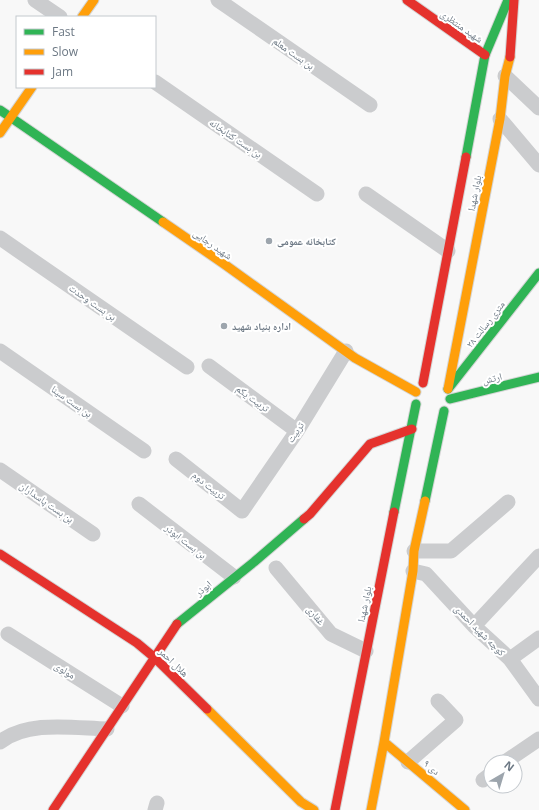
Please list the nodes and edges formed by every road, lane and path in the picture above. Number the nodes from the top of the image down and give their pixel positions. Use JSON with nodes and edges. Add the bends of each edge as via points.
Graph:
{"nodes":[{"id":1,"x":35,"y":0,"type":"edge"},
{"id":2,"x":94,"y":0,"type":"edge"},
{"id":3,"x":218,"y":0,"type":"edge"},
{"id":4,"x":407,"y":0,"type":"edge"},
{"id":5,"x":508,"y":0,"type":"edge"},
{"id":6,"x":514,"y":0,"type":"edge"},
{"id":7,"x":59,"y":16,"type":"edge"},
{"id":8,"x":83,"y":16,"type":"edge"},
{"id":9,"x":484,"y":55,"type":"junction"},
{"id":10,"x":504,"y":76,"type":"junction"},
{"id":11,"x":156,"y":83,"type":"edge"},
{"id":12,"x":31,"y":88,"type":"edge"},
{"id":13,"x":370,"y":105,"type":"dead end"},
{"id":14,"x":539,"y":108,"type":"edge"},
{"id":15,"x":0,"y":110,"type":"edge"},
{"id":16,"x":11,"y":117,"type":"junction"},
{"id":17,"x":500,"y":119,"type":"junction"},
{"id":18,"x":0,"y":133,"type":"edge"},
{"id":19,"x":539,"y":165,"type":"edge"},
{"id":20,"x":317,"y":194,"type":"dead end"},
{"id":21,"x":366,"y":194,"type":"dead end"},
{"id":22,"x":0,"y":238,"type":"edge"},
{"id":23,"x":448,"y":251,"type":"junction"},
{"id":24,"x":539,"y":273,"type":"edge"},
{"id":25,"x":346,"y":351,"type":"junction"},
{"id":26,"x":0,"y":352,"type":"edge"},
{"id":27,"x":209,"y":366,"type":"dead end"},
{"id":28,"x":186,"y":367,"type":"dead end"},
{"id":29,"x":539,"y":377,"type":"edge"},
{"id":30,"x":423,"y":383,"type":"junction"},
{"id":31,"x":448,"y":389,"type":"junction"},
{"id":32,"x":416,"y":392,"type":"junction"},
{"id":33,"x":450,"y":399,"type":"junction"},
{"id":34,"x":416,"y":404,"type":"junction"},
{"id":35,"x":444,"y":411,"type":"junction"},
{"id":36,"x":423,"y":413,"type":"dead end"},
{"id":37,"x":434,"y":415,"type":"dead end"},
{"id":38,"x":412,"y":429,"type":"junction"},
{"id":39,"x":297,"y":430,"type":"junction"},
{"id":40,"x":144,"y":451,"type":"dead end"},
{"id":41,"x":176,"y":459,"type":"dead end"},
{"id":42,"x":0,"y":470,"type":"edge"},
{"id":43,"x":508,"y":502,"type":"dead end"},
{"id":44,"x":139,"y":504,"type":"dead end"},
{"id":45,"x":242,"y":511,"type":"joint"},
{"id":46,"x":93,"y":534,"type":"dead end"},
{"id":47,"x":414,"y":551,"type":"junction"},
{"id":48,"x":0,"y":554,"type":"edge"},
{"id":49,"x":539,"y":556,"type":"edge"},
{"id":50,"x":276,"y":568,"type":"dead end"},
{"id":51,"x":413,"y":571,"type":"junction"},
{"id":52,"x":234,"y":577,"type":"junction"},
{"id":53,"x":474,"y":626,"type":"junction"},
{"id":54,"x":8,"y":634,"type":"dead end"},
{"id":55,"x":539,"y":638,"type":"edge"},
{"id":56,"x":366,"y":651,"type":"junction"},
{"id":57,"x":155,"y":658,"type":"junction"},
{"id":58,"x":510,"y":659,"type":"junction"},
{"id":59,"x":539,"y":699,"type":"edge"},
{"id":60,"x":438,"y":701,"type":"dead end"},
{"id":61,"x":122,"y":706,"type":"junction"},
{"id":62,"x":107,"y":729,"type":"junction"},
{"id":63,"x":539,"y":739,"type":"edge"},
{"id":64,"x":0,"y":742,"type":"edge"},
{"id":65,"x":384,"y":742,"type":"junction"},
{"id":66,"x":517,"y":754,"type":"edge"},
{"id":67,"x":408,"y":762,"type":"junction"},
{"id":68,"x":53,"y":810,"type":"edge"},
{"id":69,"x":314,"y":810,"type":"edge"},
{"id":70,"x":335,"y":810,"type":"edge"},
{"id":71,"x":371,"y":810,"type":"edge"},
{"id":72,"x":464,"y":810,"type":"edge"}],
"edges":[{"from":1,"to":7,"type":"street"},
{"from":2,"to":8,"type":"street"},
{"from":3,"to":13,"type":"street","name":"بن بست معلم"},
{"from":4,"to":9,"type":"street","name":"شهید منتظری"},
{"from":5,"to":9,"type":"street","name":"بلوار شهدا"},
{"from":6,"to":10,"type":"street","name":"بلوار شهدا","via":[[510,60]]},
{"from":9,"to":23,"type":"street","name":"بلوار شهدا"},
{"from":10,"to":14,"type":"street"},
{"from":10,"to":17,"type":"street","name":"بلوار شهدا"},
{"from":11,"to":20,"type":"street","name":"بن بست کتابخانه"},
{"from":12,"to":16,"type":"street"},
{"from":15,"to":16,"type":"street","name":"شهید رجایی"},
{"from":16,"to":18,"type":"street"},
{"from":16,"to":25,"type":"street","name":"شهید رجایی"},
{"from":17,"to":19,"type":"street"},
{"from":17,"to":31,"type":"street","name":"بلوار شهدا"},
{"from":21,"to":23,"type":"street"},
{"from":22,"to":28,"type":"street","name":"بن بست وحدت"},
{"from":23,"to":30,"type":"street","name":"بلوار شهدا"},
{"from":24,"to":31,"type":"street","name":"۲۸ متری رسالت"},
{"from":25,"to":32,"type":"street","name":"شهید رجایی"},
{"from":25,"to":39,"type":"street","name":"تربیت"},
{"from":26,"to":40,"type":"street","name":"بن بست سینا"},
{"from":27,"to":39,"type":"street","name":"تربیت یکم"},
{"from":29,"to":33,"type":"street","name":"ارتش"},
{"from":30,"to":31,"type":"street","via":[[437,381]]},
{"from":30,"to":32,"type":"street"},
{"from":31,"to":33,"type":"street"},
{"from":32,"to":34,"type":"street","name":"بلوار شهدا"},
{"from":33,"to":35,"type":"street"},
{"from":34,"to":36,"type":"street"},
{"from":34,"to":38,"type":"street","name":"بلوار شهدا"},
{"from":35,"to":37,"type":"street"},
{"from":35,"to":47,"type":"street"},
{"from":38,"to":52,"type":"street","name":"ابوذر","via":[[370,444],[310,514]]},
{"from":38,"to":56,"type":"street","name":"بلوار شهدا"},
{"from":39,"to":45,"type":"street","name":"تربیت"},
{"from":41,"to":45,"type":"street","name":"تربیت دوم"},
{"from":42,"to":46,"type":"street","name":"بن بست پاسداران"},
{"from":43,"to":47,"type":"street","via":[[451,550]]},
{"from":44,"to":52,"type":"street","name":"بن بست ابوذر"},
{"from":47,"to":51,"type":"street"},
{"from":48,"to":57,"type":"street","name":"هلال احمر","via":[[137,642]]},
{"from":49,"to":53,"type":"street"},
{"from":50,"to":56,"type":"street","name":"غفاری","via":[[332,634]]},
{"from":51,"to":53,"type":"street","name":"کوچه شهید احمدی","via":[[426,574]]},
{"from":51,"to":65,"type":"street"},
{"from":52,"to":57,"type":"street","name":"ابوذر","via":[[177,624]]},
{"from":53,"to":58,"type":"street","name":"کوچه شهید احمدی"},
{"from":54,"to":61,"type":"street","name":"مولوی"},
{"from":55,"to":58,"type":"street"},
{"from":56,"to":70,"type":"street","name":"بلوار شهدا"},
{"from":57,"to":61,"type":"street","name":"ابوذر"},
{"from":57,"to":69,"type":"street","name":"هلال احمر","via":[[301,802]]},
{"from":58,"to":59,"type":"street","name":"کوچه شهید احمدی"},
{"from":60,"to":67,"type":"street","via":[[456,720]]},
{"from":61,"to":62,"type":"street","name":"ابوذر"},
{"from":62,"to":64,"type":"street","via":[[42,726],[8,736]]},
{"from":62,"to":68,"type":"street","name":"ابوذر"},
{"from":63,"to":66,"type":"street"},
{"from":65,"to":67,"type":"street","name":"۹ دی"},
{"from":65,"to":71,"type":"street"},
{"from":67,"to":72,"type":"street","name":"۹ دی"}]}
